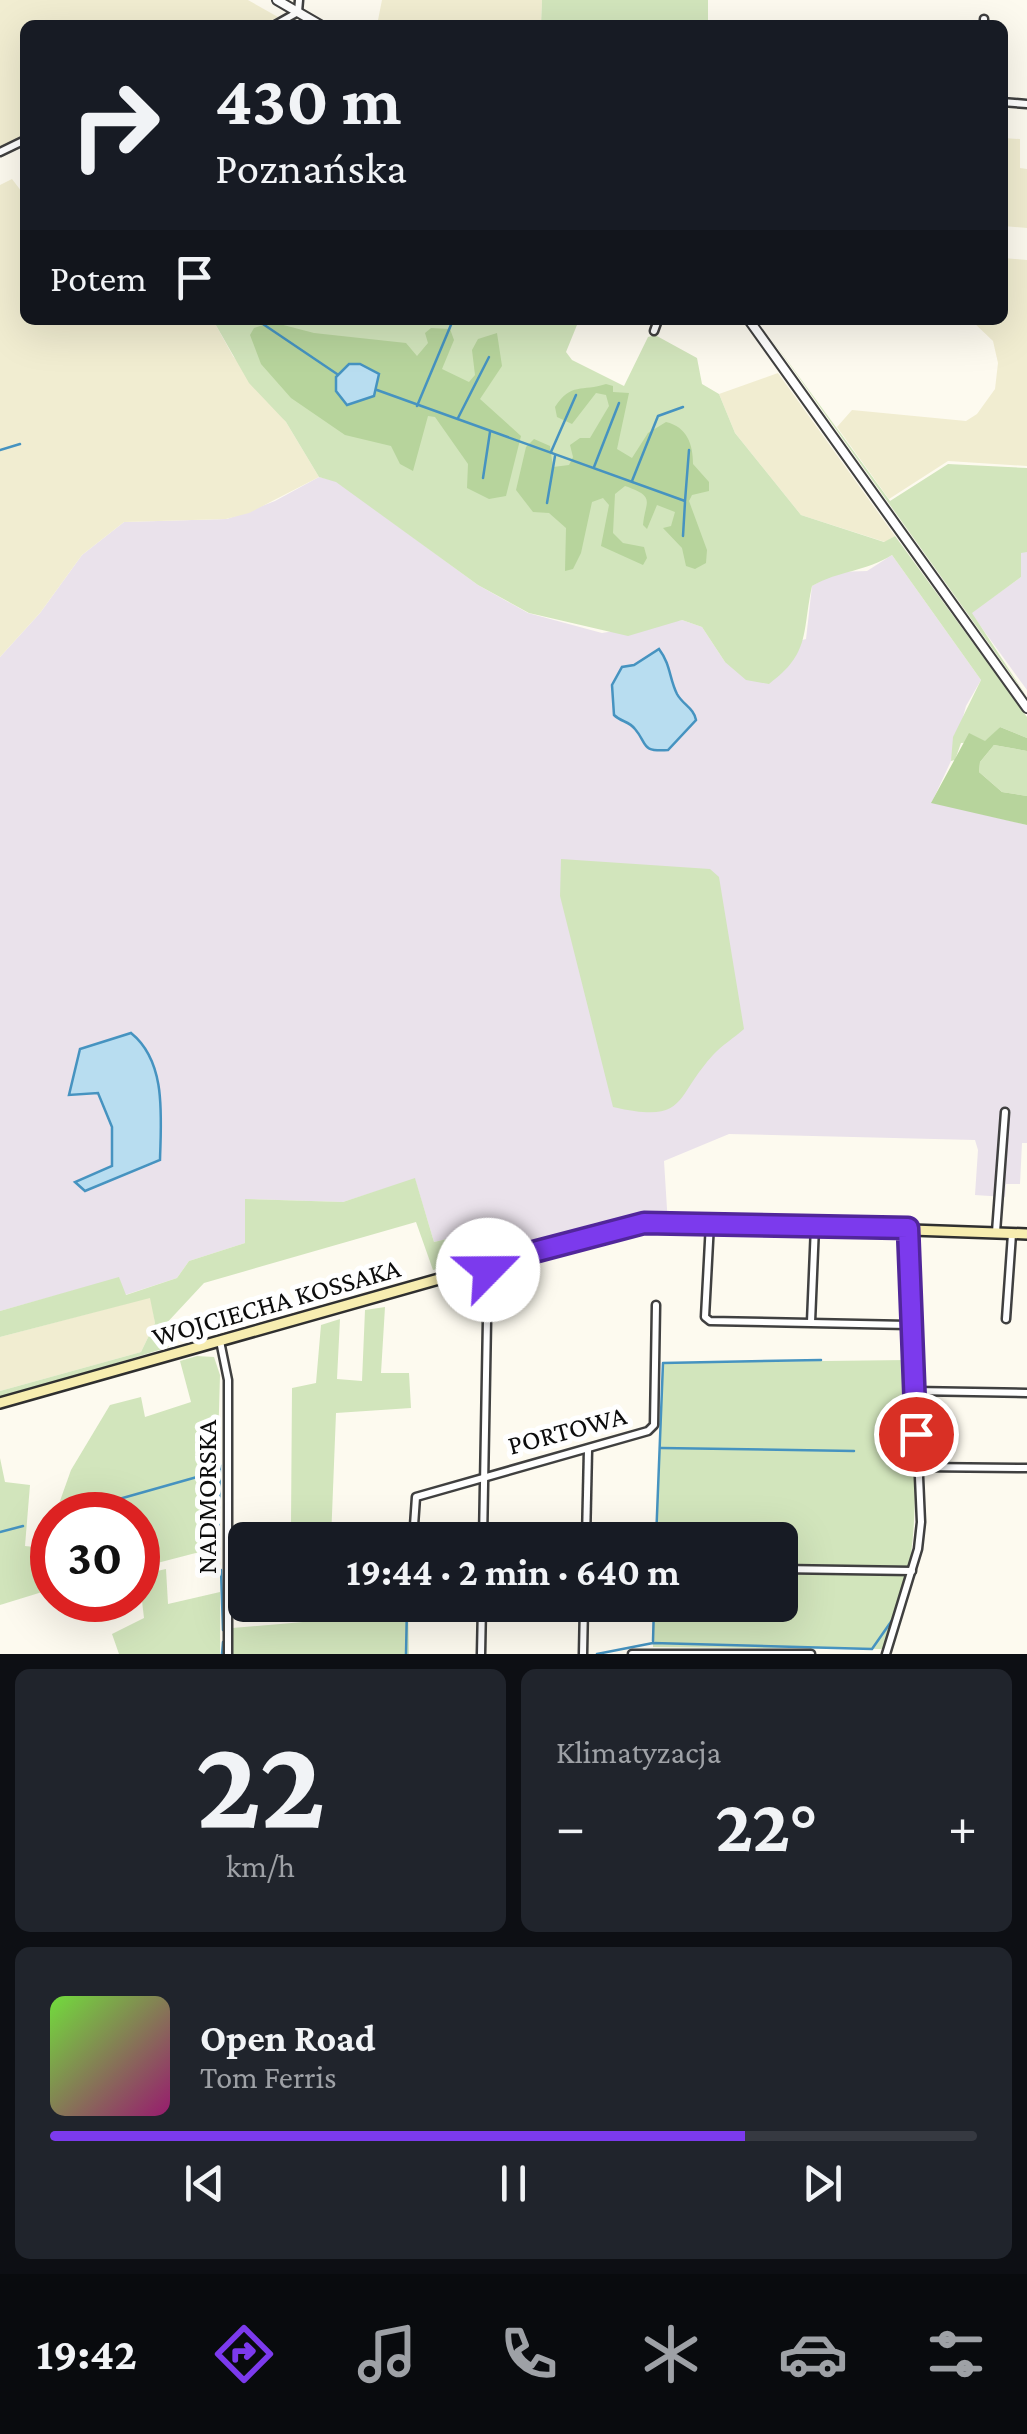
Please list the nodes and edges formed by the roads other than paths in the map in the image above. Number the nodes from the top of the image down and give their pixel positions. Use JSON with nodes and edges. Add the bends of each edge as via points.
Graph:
{"nodes":[{"id":1,"x":277,"y":0,"type":"edge"},
{"id":2,"x":299,"y":0,"type":"edge"},
{"id":3,"x":298,"y":12,"type":"junction"},
{"id":4,"x":284,"y":20,"type":"edge"},
{"id":5,"x":312,"y":20,"type":"edge"},
{"id":6,"x":656,"y":325,"type":"edge"},
{"id":7,"x":753,"y":325,"type":"edge"},
{"id":8,"x":654,"y":331,"type":"dead end"},
{"id":9,"x":1027,"y":708,"type":"edge"},
{"id":10,"x":1005,"y":1112,"type":"dead end"},
{"id":11,"x":710,"y":1223,"type":"junction"},
{"id":12,"x":815,"y":1226,"type":"junction"},
{"id":13,"x":908,"y":1228,"type":"junction"},
{"id":14,"x":996,"y":1232,"type":"junction"},
{"id":15,"x":1012,"y":1233,"type":"junction"},
{"id":16,"x":1027,"y":1234,"type":"edge"},
{"id":17,"x":488,"y":1264,"type":"junction"},
{"id":18,"x":656,"y":1305,"type":"dead end"},
{"id":19,"x":1006,"y":1318,"type":"dead end"},
{"id":20,"x":811,"y":1322,"type":"junction"},
{"id":21,"x":908,"y":1324,"type":"junction"},
{"id":22,"x":219,"y":1340,"type":"junction"},
{"id":23,"x":914,"y":1391,"type":"junction"},
{"id":24,"x":1027,"y":1393,"type":"edge"},
{"id":25,"x":0,"y":1402,"type":"edge"},
{"id":26,"x":588,"y":1450,"type":"junction"},
{"id":27,"x":919,"y":1467,"type":"junction"},
{"id":28,"x":1027,"y":1468,"type":"edge"},
{"id":29,"x":485,"y":1474,"type":"junction"},
{"id":30,"x":414,"y":1522,"type":"edge"},
{"id":31,"x":484,"y":1522,"type":"edge"},
{"id":32,"x":586,"y":1522,"type":"edge"},
{"id":33,"x":798,"y":1569,"type":"edge"},
{"id":34,"x":912,"y":1571,"type":"junction"},
{"id":35,"x":482,"y":1622,"type":"edge"},
{"id":36,"x":584,"y":1622,"type":"edge"},
{"id":37,"x":228,"y":1654,"type":"edge"},
{"id":38,"x":481,"y":1654,"type":"edge"},
{"id":39,"x":583,"y":1654,"type":"edge"},
{"id":40,"x":632,"y":1654,"type":"edge"},
{"id":41,"x":810,"y":1654,"type":"edge"},
{"id":42,"x":886,"y":1654,"type":"edge"}],
"edges":[{"from":1,"to":3,"type":"street"},
{"from":2,"to":3,"type":"street"},
{"from":3,"to":4,"type":"street"},
{"from":3,"to":5,"type":"street"},
{"from":6,"to":8,"type":"street"},
{"from":7,"to":9,"type":"street"},
{"from":10,"to":14,"type":"street"},
{"from":11,"to":12,"type":"main road","name":"WOJCIECHA KOSSAKA"},
{"from":11,"to":17,"type":"main road","name":"WOJCIECHA KOSSAKA","via":[[630,1225]]},
{"from":11,"to":20,"type":"street","via":[[705,1317]]},
{"from":12,"to":13,"type":"main road","name":"WOJCIECHA KOSSAKA"},
{"from":12,"to":20,"type":"street"},
{"from":13,"to":14,"type":"main road","name":"WOJCIECHA KOSSAKA"},
{"from":13,"to":21,"type":"street"},
{"from":14,"to":15,"type":"main road","name":"WOJCIECHA KOSSAKA"},
{"from":15,"to":16,"type":"main road","name":"WOJCIECHA KOSSAKA"},
{"from":15,"to":19,"type":"street"},
{"from":17,"to":22,"type":"main road","name":"WOJCIECHA KOSSAKA"},
{"from":17,"to":29,"type":"street"},
{"from":18,"to":26,"type":"street","name":"PORTOWA","via":[[654,1425]]},
{"from":20,"to":21,"type":"street"},
{"from":21,"to":23,"type":"street"},
{"from":22,"to":25,"type":"main road","name":"WOJCIECHA KOSSAKA"},
{"from":22,"to":37,"type":"street","name":"NADMORSKA","via":[[228,1380]]},
{"from":23,"to":24,"type":"street"},
{"from":23,"to":27,"type":"street"},
{"from":26,"to":29,"type":"street","name":"PORTOWA"},
{"from":26,"to":32,"type":"street"},
{"from":27,"to":28,"type":"street"},
{"from":27,"to":34,"type":"street","via":[[921,1522]]},
{"from":29,"to":30,"type":"street","name":"PORTOWA","via":[[416,1497]]},
{"from":29,"to":31,"type":"street"},
{"from":33,"to":34,"type":"street"},
{"from":34,"to":42,"type":"street"},
{"from":35,"to":38,"type":"street"},
{"from":36,"to":39,"type":"street"},
{"from":40,"to":41,"type":"street"}]}
